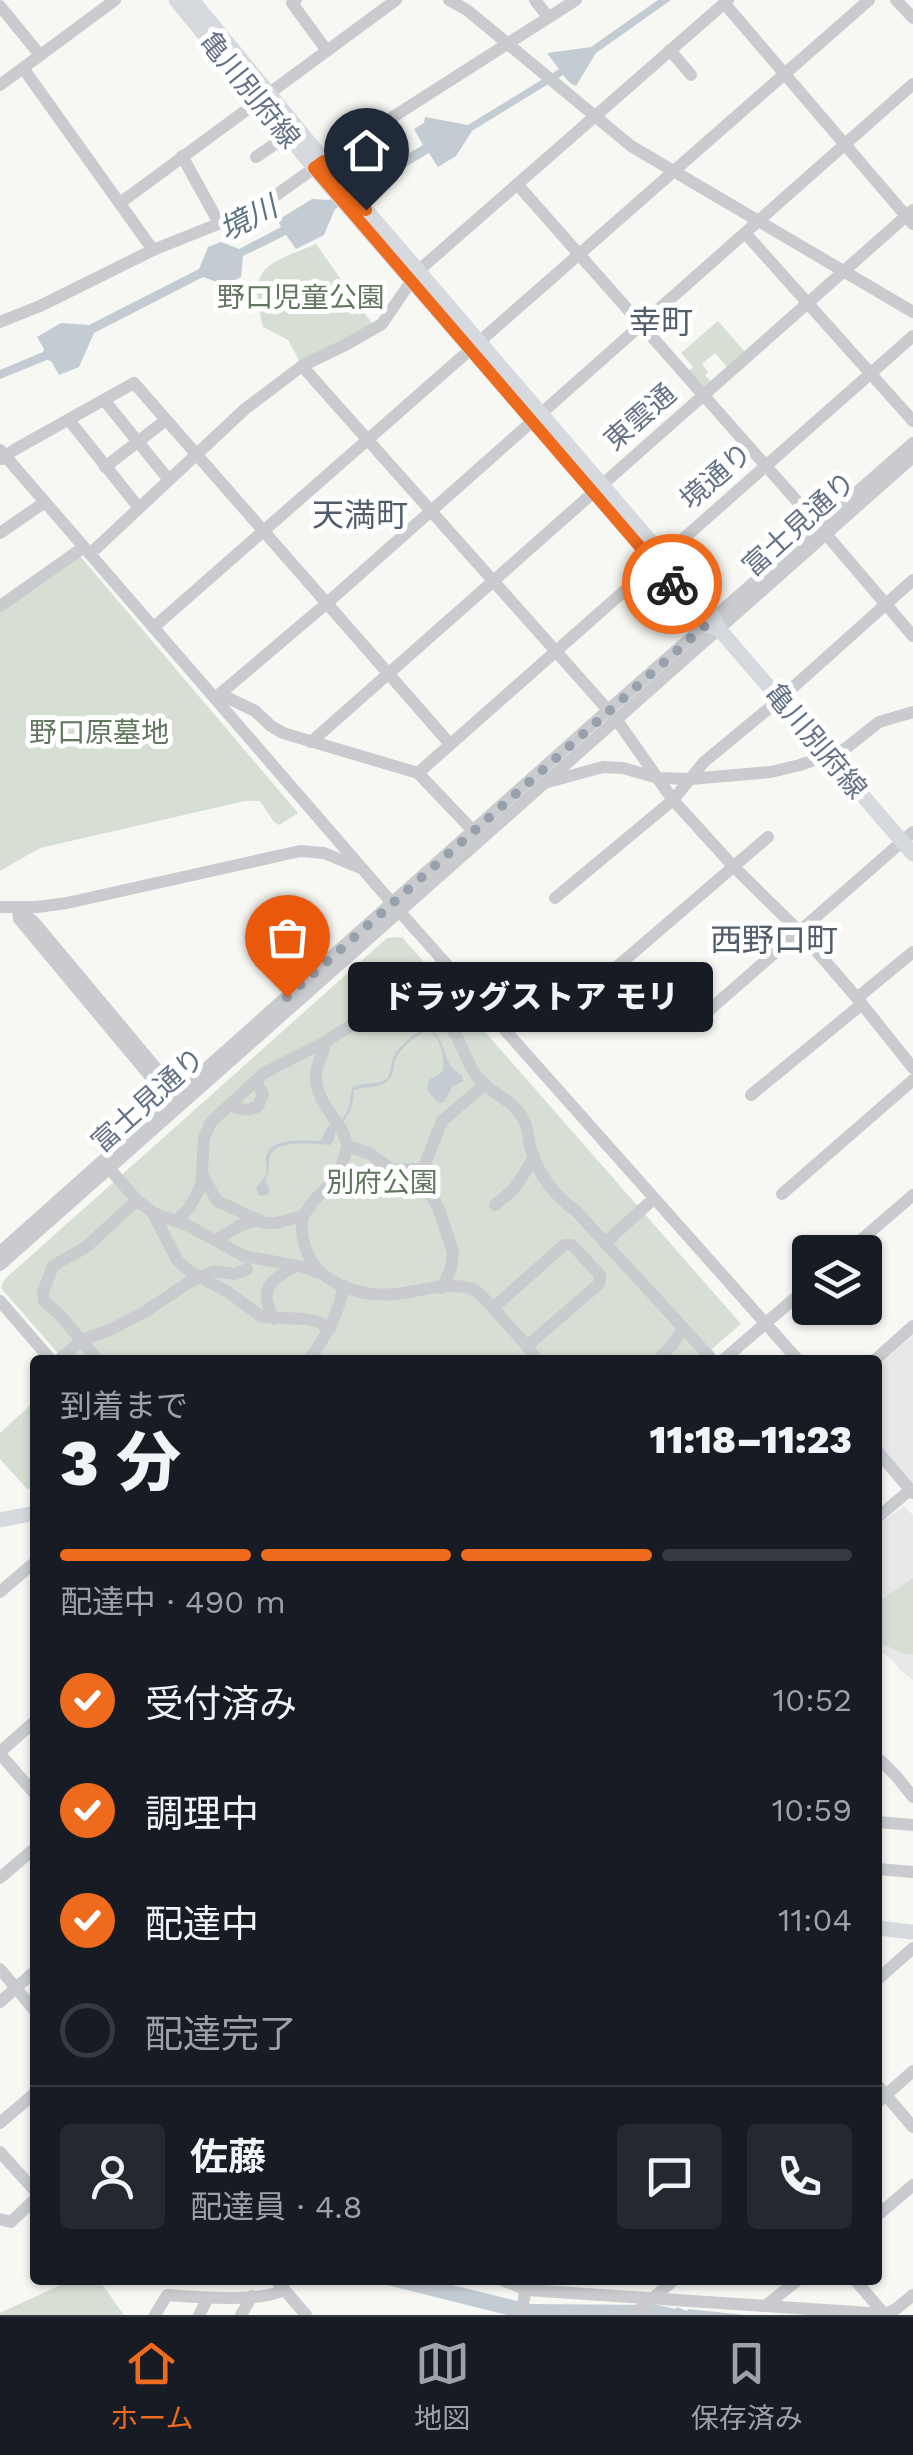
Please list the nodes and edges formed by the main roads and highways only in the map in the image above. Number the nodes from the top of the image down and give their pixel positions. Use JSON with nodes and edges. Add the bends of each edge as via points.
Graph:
{"nodes":[{"id":1,"x":176,"y":0,"type":"edge"},
{"id":2,"x":192,"y":0,"type":"edge"},
{"id":3,"x":264,"y":98,"type":"junction"},
{"id":4,"x":323,"y":168,"type":"junction"},
{"id":5,"x":909,"y":843,"type":"edge"},
{"id":6,"x":30,"y":1514,"type":"edge"},
{"id":7,"x":0,"y":1520,"type":"edge"},
{"id":8,"x":882,"y":1928,"type":"edge"},
{"id":9,"x":913,"y":1932,"type":"edge"}],
"edges":[{"from":1,"to":3,"type":"main road","name":"亀川別府線"},
{"from":2,"to":3,"type":"main road","name":"亀川別府線"},
{"from":3,"to":4,"type":"main road","name":"亀川別府線"},
{"from":3,"to":4,"type":"main road","name":"亀川別府線","via":[[288,136]]},
{"from":4,"to":5,"type":"main road","name":"亀川別府線"},
{"from":6,"to":7,"type":"main road"},
{"from":8,"to":9,"type":"main road"}]}
